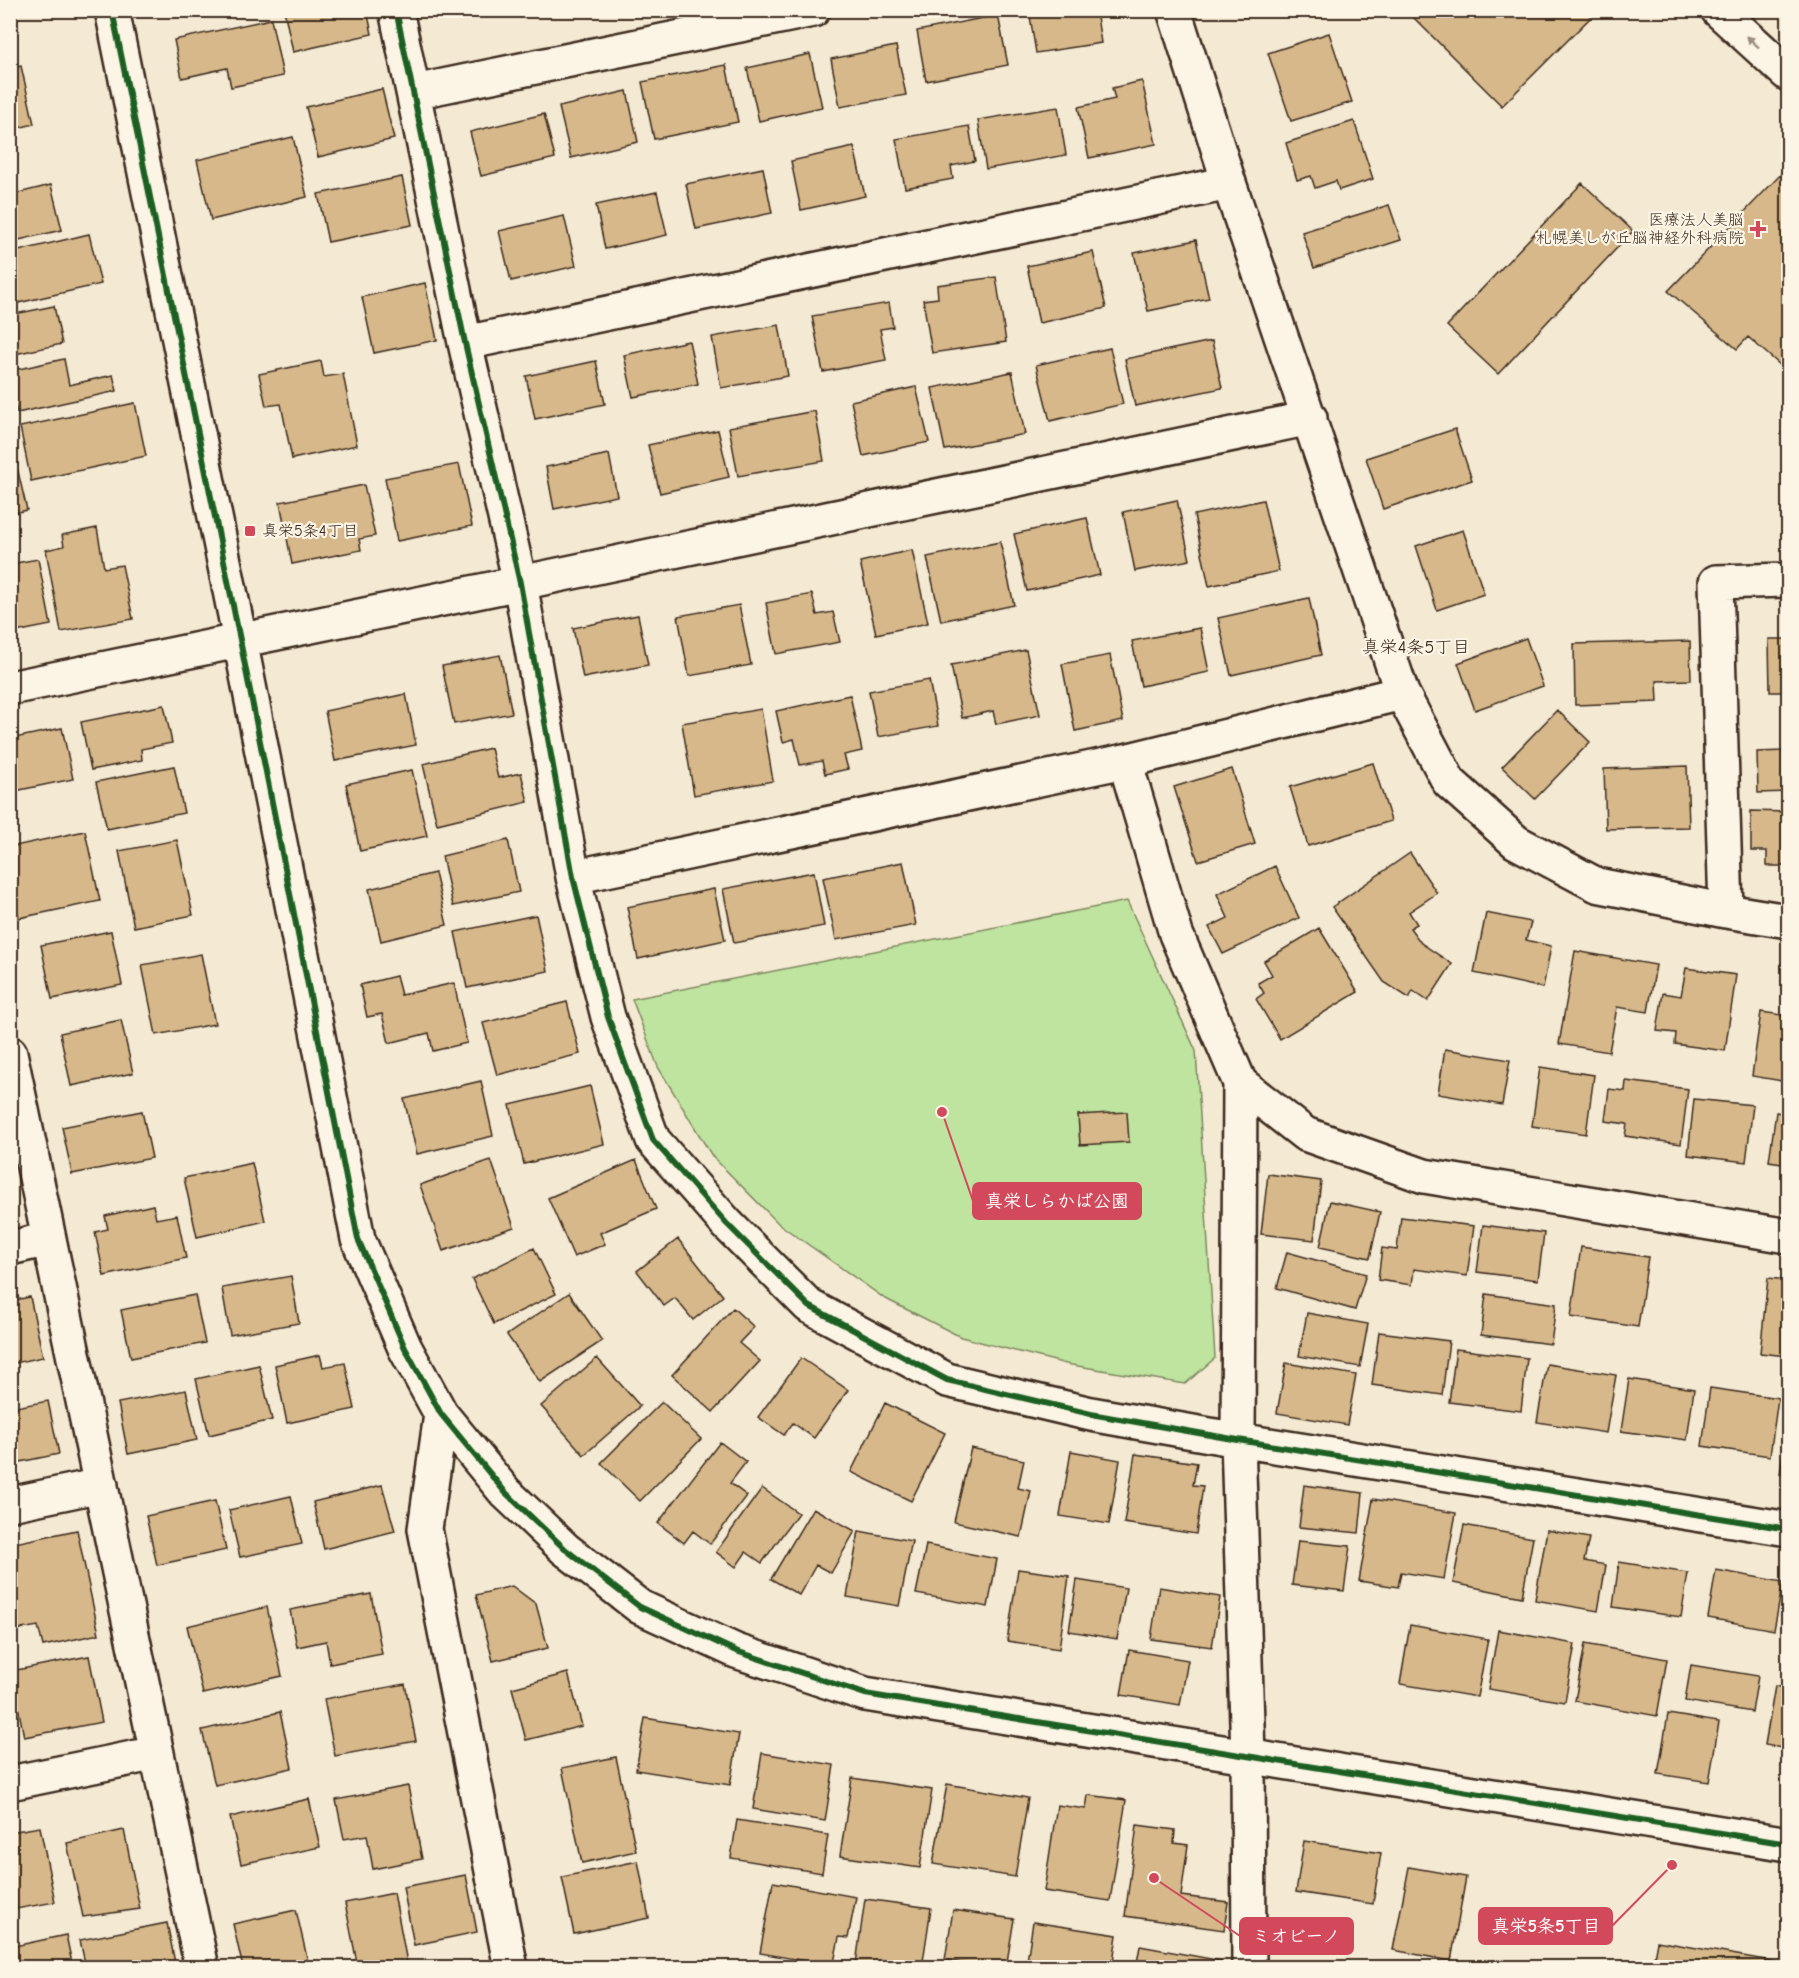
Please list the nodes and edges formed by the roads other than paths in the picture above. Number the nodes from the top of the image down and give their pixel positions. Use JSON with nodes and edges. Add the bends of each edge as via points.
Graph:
{"nodes":[{"id":1,"x":112,"y":10,"type":"edge"},
{"id":2,"x":396,"y":10,"type":"edge"},
{"id":3,"x":813,"y":10,"type":"edge"},
{"id":4,"x":1174,"y":10,"type":"edge"},
{"id":5,"x":1718,"y":10,"type":"edge"},
{"id":6,"x":1788,"y":74,"type":"edge"},
{"id":7,"x":414,"y":92,"type":"junction"},
{"id":8,"x":1229,"y":183,"type":"junction"},
{"id":9,"x":465,"y":343,"type":"junction"},
{"id":10,"x":1310,"y":418,"type":"junction"},
{"id":11,"x":1788,"y":580,"type":"edge"},
{"id":12,"x":520,"y":584,"type":"junction"},
{"id":13,"x":240,"y":640,"type":"junction"},
{"id":14,"x":10,"y":688,"type":"edge"},
{"id":15,"x":1402,"y":693,"type":"junction"},
{"id":16,"x":1125,"y":760,"type":"junction"},
{"id":17,"x":573,"y":877,"type":"junction"},
{"id":18,"x":1726,"y":911,"type":"junction"},
{"id":19,"x":1788,"y":921,"type":"edge"},
{"id":20,"x":10,"y":1053,"type":"edge"},
{"id":21,"x":1240,"y":1083,"type":"junction"},
{"id":22,"x":1788,"y":1236,"type":"edge"},
{"id":23,"x":50,"y":1239,"type":"junction"},
{"id":24,"x":10,"y":1248,"type":"edge"},
{"id":25,"x":441,"y":1414,"type":"junction"},
{"id":26,"x":1238,"y":1440,"type":"junction"},
{"id":27,"x":101,"y":1485,"type":"junction"},
{"id":28,"x":10,"y":1504,"type":"edge"},
{"id":29,"x":1788,"y":1529,"type":"edge"},
{"id":30,"x":157,"y":1753,"type":"junction"},
{"id":31,"x":1248,"y":1755,"type":"junction"},
{"id":32,"x":10,"y":1783,"type":"edge"},
{"id":33,"x":1788,"y":1844,"type":"edge"},
{"id":34,"x":202,"y":1968,"type":"edge"},
{"id":35,"x":511,"y":1968,"type":"edge"},
{"id":36,"x":1249,"y":1968,"type":"edge"}],
"edges":[{"from":1,"to":13,"type":"street"},
{"from":2,"to":7,"type":"street"},
{"from":3,"to":7,"type":"street"},
{"from":4,"to":8,"type":"street"},
{"from":6,"to":5,"type":"street","one_way":true},
{"from":7,"to":9,"type":"street"},
{"from":8,"to":9,"type":"street"},
{"from":8,"to":10,"type":"street"},
{"from":9,"to":12,"type":"street"},
{"from":10,"to":12,"type":"street"},
{"from":10,"to":15,"type":"street"},
{"from":11,"to":18,"type":"street","via":[[1716,582]]},
{"from":12,"to":13,"type":"street"},
{"from":12,"to":17,"type":"street"},
{"from":13,"to":14,"type":"street"},
{"from":13,"to":25,"type":"street","via":[[358,1239],[405,1348]]},
{"from":15,"to":16,"type":"street"},
{"from":15,"to":18,"type":"street","via":[[1449,782],[1516,842],[1597,885]]},
{"from":16,"to":17,"type":"street"},
{"from":16,"to":21,"type":"street","via":[[1176,934]]},
{"from":17,"to":26,"type":"street","via":[[608,1017],[653,1140],[727,1224],[809,1305],[947,1380],[1090,1414]]},
{"from":18,"to":19,"type":"street"},
{"from":20,"to":23,"type":"street"},
{"from":21,"to":22,"type":"street","via":[[1305,1134],[1424,1176]]},
{"from":21,"to":26,"type":"street"},
{"from":23,"to":24,"type":"street"},
{"from":23,"to":27,"type":"street"},
{"from":25,"to":31,"type":"street","via":[[505,1492],[565,1549],[640,1607],[736,1651],[865,1694]]},
{"from":25,"to":35,"type":"street","via":[[425,1529]]},
{"from":26,"to":29,"type":"street"},
{"from":26,"to":31,"type":"street"},
{"from":27,"to":28,"type":"street"},
{"from":27,"to":30,"type":"street"},
{"from":30,"to":32,"type":"street"},
{"from":30,"to":34,"type":"street"},
{"from":31,"to":33,"type":"street"},
{"from":31,"to":36,"type":"street"}]}
